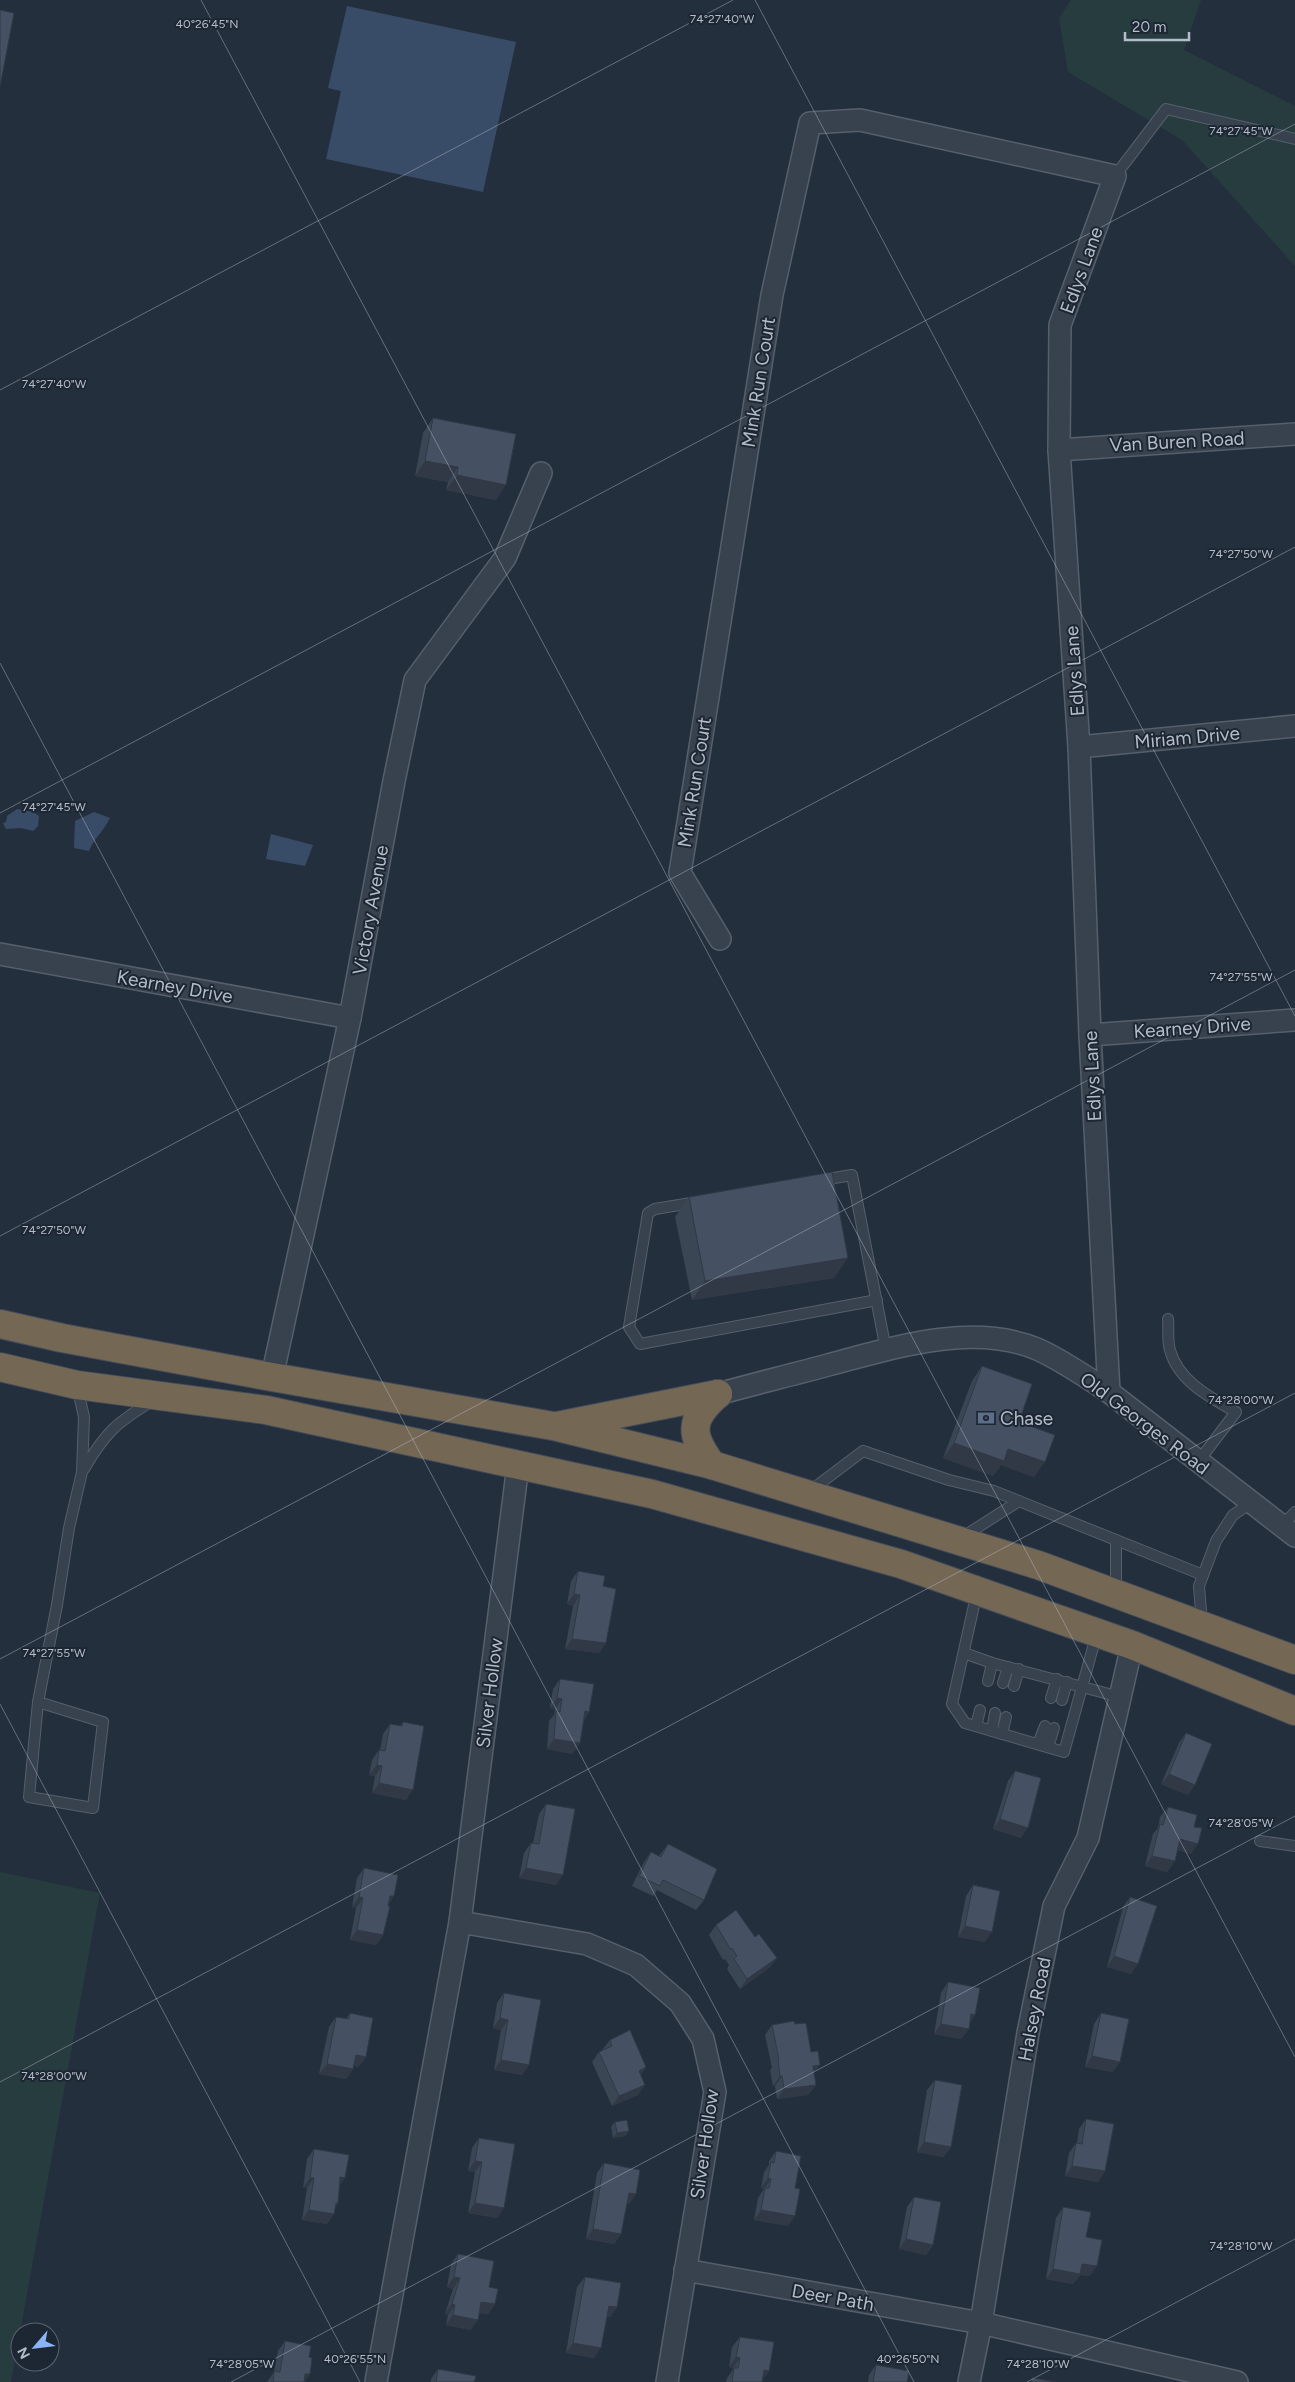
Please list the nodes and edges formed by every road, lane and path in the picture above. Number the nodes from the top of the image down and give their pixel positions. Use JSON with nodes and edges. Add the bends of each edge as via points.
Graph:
{"nodes":[{"id":1,"x":1295,"y":139,"type":"edge"},
{"id":2,"x":1115,"y":176,"type":"junction"},
{"id":3,"x":1295,"y":434,"type":"edge"},
{"id":4,"x":1059,"y":450,"type":"junction"},
{"id":5,"x":541,"y":473,"type":"dead end"},
{"id":6,"x":1295,"y":726,"type":"edge"},
{"id":7,"x":1079,"y":747,"type":"junction"},
{"id":8,"x":720,"y":939,"type":"dead end"},
{"id":9,"x":0,"y":954,"type":"edge"},
{"id":10,"x":350,"y":1018,"type":"junction"},
{"id":11,"x":1295,"y":1020,"type":"edge"},
{"id":12,"x":1090,"y":1035,"type":"junction"},
{"id":13,"x":813,"y":1182,"type":"edge"},
{"id":14,"x":705,"y":1200,"type":"edge"},
{"id":15,"x":877,"y":1300,"type":"junction"},
{"id":16,"x":1168,"y":1319,"type":"dead end"},
{"id":17,"x":0,"y":1324,"type":"edge"},
{"id":18,"x":886,"y":1350,"type":"junction"},
{"id":19,"x":0,"y":1367,"type":"edge"},
{"id":20,"x":272,"y":1377,"type":"junction"},
{"id":21,"x":77,"y":1385,"type":"junction"},
{"id":22,"x":1109,"y":1392,"type":"junction"},
{"id":23,"x":718,"y":1394,"type":"junction"},
{"id":24,"x":160,"y":1396,"type":"junction"},
{"id":25,"x":266,"y":1410,"type":"junction"},
{"id":26,"x":553,"y":1426,"type":"junction"},
{"id":27,"x":1198,"y":1462,"type":"junction"},
{"id":28,"x":518,"y":1464,"type":"junction"},
{"id":29,"x":712,"y":1465,"type":"junction"},
{"id":30,"x":82,"y":1472,"type":"junction"},
{"id":31,"x":806,"y":1494,"type":"junction"},
{"id":32,"x":1019,"y":1501,"type":"junction"},
{"id":33,"x":1251,"y":1503,"type":"junction"},
{"id":34,"x":1291,"y":1525,"type":"edge"},
{"id":35,"x":957,"y":1540,"type":"junction"},
{"id":36,"x":1116,"y":1540,"type":"junction"},
{"id":37,"x":1202,"y":1576,"type":"junction"},
{"id":38,"x":977,"y":1591,"type":"junction"},
{"id":39,"x":1116,"y":1594,"type":"junction"},
{"id":40,"x":1202,"y":1625,"type":"junction"},
{"id":41,"x":1097,"y":1632,"type":"junction"},
{"id":42,"x":1132,"y":1644,"type":"junction"},
{"id":43,"x":964,"y":1653,"type":"junction"},
{"id":44,"x":1295,"y":1660,"type":"edge"},
{"id":45,"x":992,"y":1662,"type":"junction"},
{"id":46,"x":1008,"y":1666,"type":"junction"},
{"id":47,"x":1019,"y":1669,"type":"junction"},
{"id":48,"x":1062,"y":1680,"type":"junction"},
{"id":49,"x":988,"y":1681,"type":"dead end"},
{"id":50,"x":1003,"y":1683,"type":"dead end"},
{"id":51,"x":1082,"y":1685,"type":"junction"},
{"id":52,"x":1014,"y":1686,"type":"dead end"},
{"id":53,"x":1120,"y":1697,"type":"junction"},
{"id":54,"x":1051,"y":1698,"type":"dead end"},
{"id":55,"x":1062,"y":1700,"type":"dead end"},
{"id":56,"x":38,"y":1702,"type":"junction"},
{"id":57,"x":980,"y":1710,"type":"dead end"},
{"id":58,"x":1295,"y":1711,"type":"edge"},
{"id":59,"x":995,"y":1713,"type":"dead end"},
{"id":60,"x":1006,"y":1717,"type":"dead end"},
{"id":61,"x":976,"y":1726,"type":"junction"},
{"id":62,"x":1049,"y":1727,"type":"dead end"},
{"id":63,"x":997,"y":1732,"type":"junction"},
{"id":64,"x":1043,"y":1746,"type":"junction"},
{"id":65,"x":1260,"y":1841,"type":"dead end"},
{"id":66,"x":1295,"y":1846,"type":"edge"},
{"id":67,"x":460,"y":1922,"type":"junction"},
{"id":68,"x":685,"y":2270,"type":"junction"},
{"id":69,"x":981,"y":2323,"type":"junction"},
{"id":70,"x":376,"y":2382,"type":"edge"},
{"id":71,"x":667,"y":2382,"type":"edge"},
{"id":72,"x":969,"y":2382,"type":"edge"},
{"id":73,"x":1238,"y":2382,"type":"edge"}],
"edges":[{"from":1,"to":2,"type":"lane","name":"Edlys Lane","via":[[1166,109]]},
{"from":2,"to":4,"type":"street","name":"Edlys Lane","via":[[1060,325]]},
{"from":2,"to":8,"type":"street","name":"Mink Run Court","via":[[860,120],[810,123],[772,294],[680,873]]},
{"from":3,"to":4,"type":"street","name":"Van Buren Road"},
{"from":4,"to":7,"type":"street","name":"Edlys Lane"},
{"from":5,"to":10,"type":"street","name":"Victory Avenue","via":[[505,558],[415,680]]},
{"from":6,"to":7,"type":"street","name":"Miriam Drive"},
{"from":7,"to":12,"type":"street","name":"Edlys Lane"},
{"from":9,"to":10,"type":"street","name":"Kearney Drive"},
{"from":10,"to":20,"type":"street","name":"Victory Avenue"},
{"from":11,"to":12,"type":"street","name":"Kearney Drive"},
{"from":12,"to":22,"type":"street","name":"Edlys Lane"},
{"from":13,"to":15,"type":"lane","via":[[852,1175]]},
{"from":14,"to":15,"type":"lane","via":[[648,1212],[629,1327],[640,1344]]},
{"from":15,"to":18,"type":"lane"},
{"from":16,"to":27,"type":"lane","via":[[1170,1349],[1177,1366],[1202,1392],[1236,1412]]},
{"from":17,"to":20,"type":"highway"},
{"from":18,"to":22,"type":"street","name":"Old Georges Road","via":[[952,1339],[984,1338],[1011,1343],[1036,1349]]},
{"from":18,"to":23,"type":"street","name":"Old Georges Road"},
{"from":19,"to":21,"type":"highway"},
{"from":20,"to":25,"type":"highway"},
{"from":20,"to":26,"type":"highway"},
{"from":21,"to":24,"type":"highway"},
{"from":21,"to":30,"type":"lane","via":[[84,1416]]},
{"from":22,"to":27,"type":"street","name":"Old Georges Road"},
{"from":23,"to":26,"type":"highway"},
{"from":23,"to":29,"type":"highway","via":[[702,1411],[695,1430],[699,1448]]},
{"from":24,"to":25,"type":"highway"},
{"from":24,"to":30,"type":"lane","via":[[122,1419],[100,1441]]},
{"from":25,"to":28,"type":"highway"},
{"from":26,"to":29,"type":"highway"},
{"from":27,"to":33,"type":"street","name":"Old Georges Road"},
{"from":28,"to":38,"type":"highway","via":[[662,1497],[901,1564]]},
{"from":28,"to":67,"type":"street","name":"Silver Hollow"},
{"from":29,"to":31,"type":"highway"},
{"from":30,"to":56,"type":"lane"},
{"from":31,"to":32,"type":"lane","via":[[863,1451]]},
{"from":31,"to":35,"type":"highway"},
{"from":32,"to":35,"type":"lane"},
{"from":32,"to":36,"type":"lane"},
{"from":33,"to":34,"type":"street","name":"Old Georges Road"},
{"from":33,"to":37,"type":"lane","via":[[1234,1514],[1216,1542]]},
{"from":35,"to":39,"type":"highway"},
{"from":36,"to":37,"type":"lane"},
{"from":36,"to":39,"type":"lane"},
{"from":37,"to":40,"type":"lane","via":[[1199,1586]]},
{"from":38,"to":41,"type":"highway"},
{"from":38,"to":43,"type":"lane"},
{"from":39,"to":40,"type":"highway"},
{"from":40,"to":44,"type":"highway"},
{"from":41,"to":42,"type":"highway"},
{"from":41,"to":51,"type":"lane"},
{"from":42,"to":53,"type":"street","name":"Halsey Road"},
{"from":42,"to":58,"type":"highway"},
{"from":43,"to":45,"type":"lane"},
{"from":43,"to":61,"type":"lane","via":[[952,1704],[965,1723]]},
{"from":45,"to":46,"type":"lane"},
{"from":45,"to":49,"type":"lane"},
{"from":46,"to":47,"type":"lane"},
{"from":46,"to":50,"type":"lane"},
{"from":47,"to":48,"type":"lane"},
{"from":47,"to":52,"type":"lane"},
{"from":48,"to":51,"type":"lane"},
{"from":48,"to":54,"type":"lane"},
{"from":48,"to":55,"type":"lane"},
{"from":51,"to":53,"type":"lane"},
{"from":51,"to":64,"type":"lane","via":[[1064,1752]]},
{"from":53,"to":69,"type":"street","name":"Halsey Road","via":[[1088,1838],[1054,1906],[1028,2033]]},
{"from":56,"to":56,"type":"lane","via":[[29,1797],[93,1808],[103,1722]]},
{"from":57,"to":61,"type":"lane"},
{"from":59,"to":63,"type":"lane"},
{"from":60,"to":63,"type":"lane"},
{"from":61,"to":63,"type":"lane"},
{"from":62,"to":64,"type":"lane"},
{"from":63,"to":64,"type":"lane"},
{"from":65,"to":66,"type":"lane"},
{"from":67,"to":68,"type":"street","name":"Silver Hollow","via":[[586,1944],[636,1964],[680,2003],[703,2039],[716,2092]]},
{"from":67,"to":70,"type":"street","name":"Silver Hollow"},
{"from":68,"to":69,"type":"street","name":"Deer Path"},
{"from":68,"to":71,"type":"street","name":"Silver Hollow"},
{"from":69,"to":72,"type":"street","name":"Halsey Road"},
{"from":69,"to":73,"type":"street","name":"Deer Path"}]}
